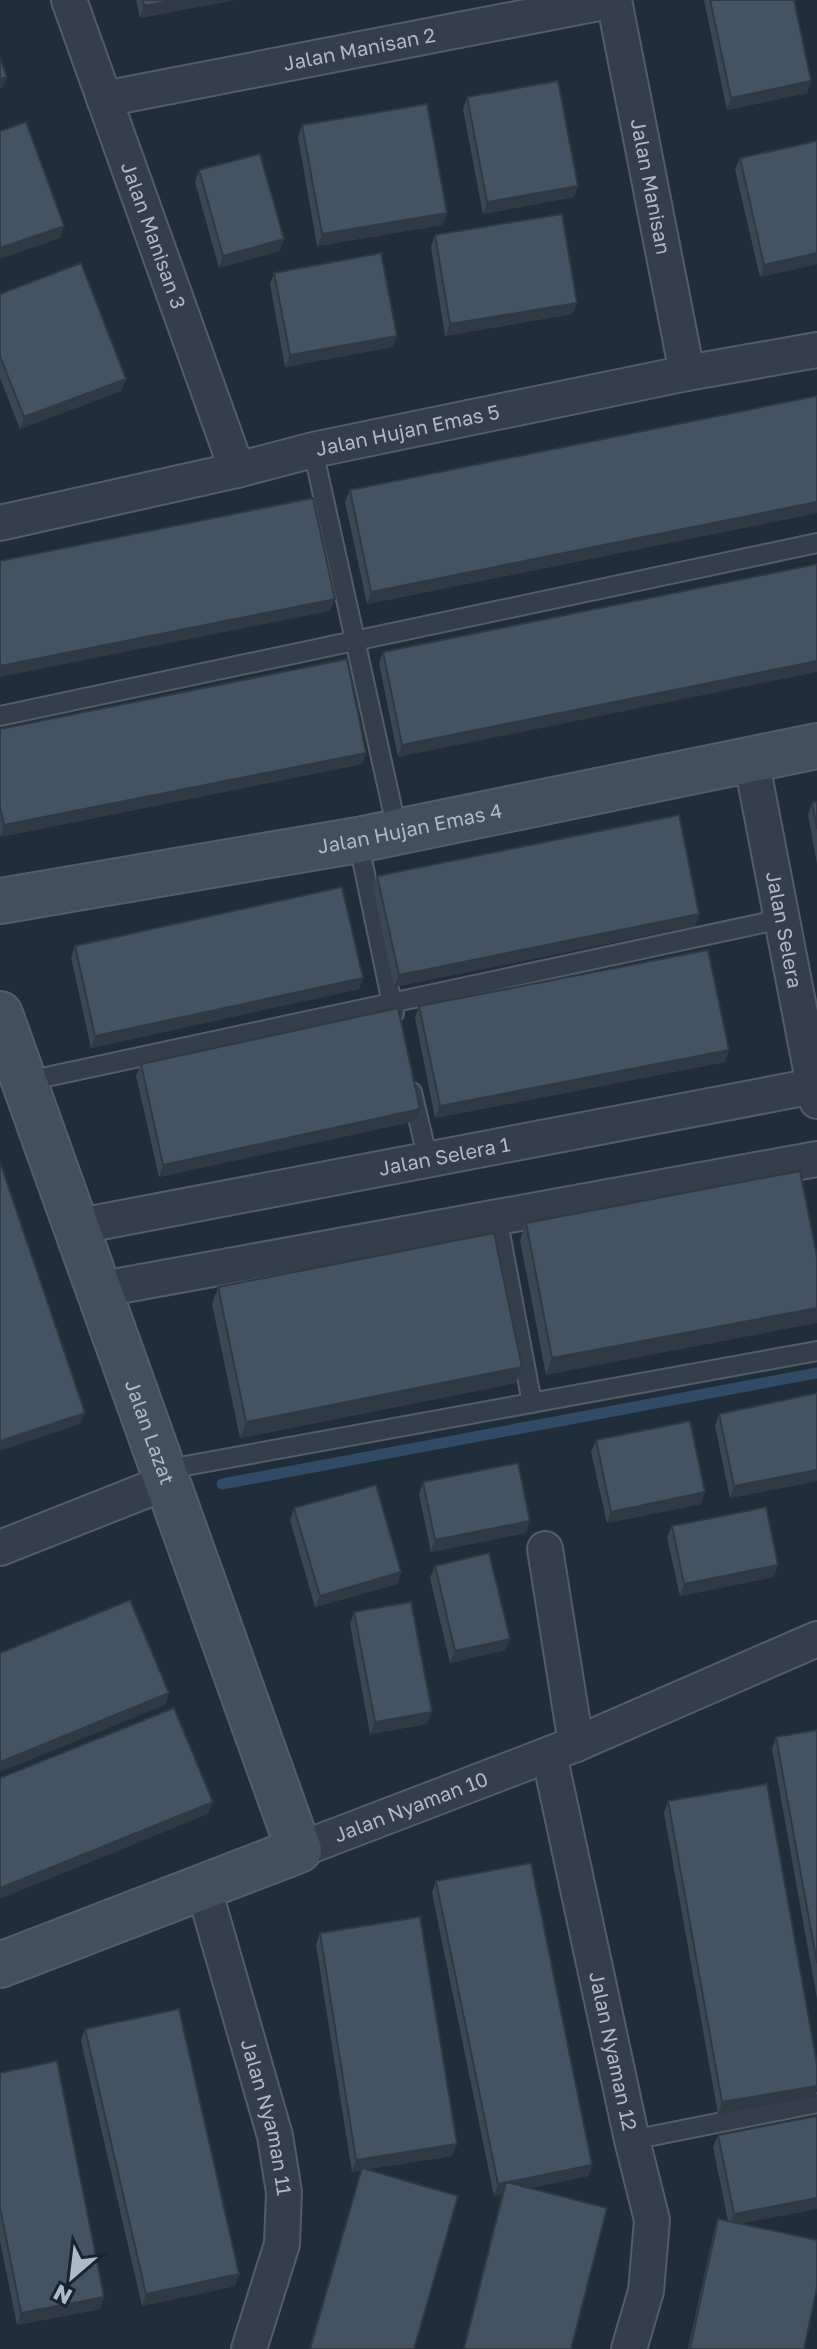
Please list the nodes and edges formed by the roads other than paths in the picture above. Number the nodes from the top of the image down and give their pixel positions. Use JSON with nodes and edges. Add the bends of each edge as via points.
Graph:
{"nodes":[{"id":1,"x":69,"y":0,"type":"edge"},
{"id":2,"x":614,"y":0,"type":"edge"},
{"id":3,"x":104,"y":99,"type":"junction"},
{"id":4,"x":817,"y":350,"type":"edge"},
{"id":5,"x":687,"y":373,"type":"junction"},
{"id":6,"x":313,"y":450,"type":"junction"},
{"id":7,"x":237,"y":470,"type":"junction"},
{"id":8,"x":0,"y":523,"type":"edge"},
{"id":9,"x":817,"y":543,"type":"edge"},
{"id":10,"x":355,"y":641,"type":"junction"},
{"id":11,"x":0,"y":716,"type":"edge"},
{"id":12,"x":817,"y":746,"type":"edge"},
{"id":13,"x":751,"y":759,"type":"junction"},
{"id":14,"x":377,"y":835,"type":"junction"},
{"id":15,"x":0,"y":901,"type":"edge"},
{"id":16,"x":782,"y":919,"type":"junction"},
{"id":17,"x":391,"y":1003,"type":"junction"},
{"id":18,"x":0,"y":1014,"type":"edge"},
{"id":19,"x":398,"y":1032,"type":"edge"},
{"id":20,"x":408,"y":1075,"type":"edge"},
{"id":21,"x":23,"y":1082,"type":"junction"},
{"id":22,"x":816,"y":1093,"type":"edge"},
{"id":23,"x":817,"y":1159,"type":"edge"},
{"id":24,"x":428,"y":1160,"type":"junction"},
{"id":25,"x":497,"y":1217,"type":"junction"},
{"id":26,"x":75,"y":1227,"type":"junction"},
{"id":27,"x":97,"y":1290,"type":"junction"},
{"id":28,"x":817,"y":1351,"type":"edge"},
{"id":29,"x":532,"y":1403,"type":"junction"},
{"id":30,"x":165,"y":1476,"type":"junction"},
{"id":31,"x":0,"y":1548,"type":"edge"},
{"id":32,"x":545,"y":1549,"type":"dead end"},
{"id":33,"x":817,"y":1639,"type":"edge"},
{"id":34,"x":562,"y":1749,"type":"junction"},
{"id":35,"x":299,"y":1850,"type":"junction"},
{"id":36,"x":203,"y":1886,"type":"junction"},
{"id":37,"x":0,"y":1965,"type":"edge"},
{"id":38,"x":817,"y":2103,"type":"edge"},
{"id":39,"x":632,"y":2140,"type":"junction"},
{"id":40,"x":249,"y":2349,"type":"edge"},
{"id":41,"x":629,"y":2349,"type":"edge"}],
"edges":[{"from":1,"to":3,"type":"street","name":"Jalan Manisan 3"},
{"from":2,"to":3,"type":"street","name":"Jalan Manisan 2"},
{"from":2,"to":5,"type":"street","name":"Jalan Manisan"},
{"from":3,"to":7,"type":"street","name":"Jalan Manisan 3"},
{"from":4,"to":5,"type":"street","name":"Jalan Hujan Emas 5"},
{"from":5,"to":6,"type":"street","name":"Jalan Hujan Emas 5"},
{"from":6,"to":7,"type":"street","name":"Jalan Hujan Emas 5"},
{"from":6,"to":10,"type":"lane"},
{"from":7,"to":8,"type":"street","name":"Jalan Hujan Emas 5"},
{"from":9,"to":10,"type":"lane"},
{"from":10,"to":11,"type":"lane"},
{"from":10,"to":14,"type":"lane"},
{"from":12,"to":13,"type":"street","name":"Jalan Hujan Emas 4"},
{"from":13,"to":14,"type":"street","name":"Jalan Hujan Emas 4"},
{"from":13,"to":16,"type":"street","name":"Jalan Selera"},
{"from":14,"to":15,"type":"street","name":"Jalan Hujan Emas 4"},
{"from":14,"to":17,"type":"lane"},
{"from":16,"to":17,"type":"lane"},
{"from":16,"to":22,"type":"street","name":"Jalan Selera"},
{"from":17,"to":19,"type":"lane"},
{"from":17,"to":21,"type":"lane"},
{"from":18,"to":21,"type":"street","name":"Jalan Lazat"},
{"from":20,"to":24,"type":"lane"},
{"from":21,"to":26,"type":"street","name":"Jalan Lazat"},
{"from":22,"to":24,"type":"street","name":"Jalan Selera 1"},
{"from":23,"to":25,"type":"street"},
{"from":24,"to":26,"type":"street","name":"Jalan Selera 1"},
{"from":25,"to":27,"type":"street"},
{"from":25,"to":29,"type":"lane"},
{"from":26,"to":27,"type":"street","name":"Jalan Lazat"},
{"from":27,"to":30,"type":"street","name":"Jalan Lazat"},
{"from":28,"to":29,"type":"lane"},
{"from":29,"to":30,"type":"lane"},
{"from":30,"to":31,"type":"street"},
{"from":30,"to":35,"type":"street","name":"Jalan Lazat"},
{"from":32,"to":34,"type":"street","name":"Jalan Nyaman 12"},
{"from":33,"to":34,"type":"street","name":"Jalan Nyaman 10"},
{"from":34,"to":35,"type":"street","name":"Jalan Nyaman 10"},
{"from":34,"to":39,"type":"street","name":"Jalan Nyaman 12"},
{"from":35,"to":36,"type":"street","name":"Jalan Nyaman 10"},
{"from":36,"to":37,"type":"street","name":"Jalan Nyaman 10"},
{"from":36,"to":40,"type":"street","name":"Jalan Nyaman 11","via":[[275,2136],[284,2192],[282,2244]]},
{"from":38,"to":39,"type":"lane"},
{"from":39,"to":41,"type":"street","name":"Jalan Nyaman 12","via":[[652,2220],[646,2291]]}]}
